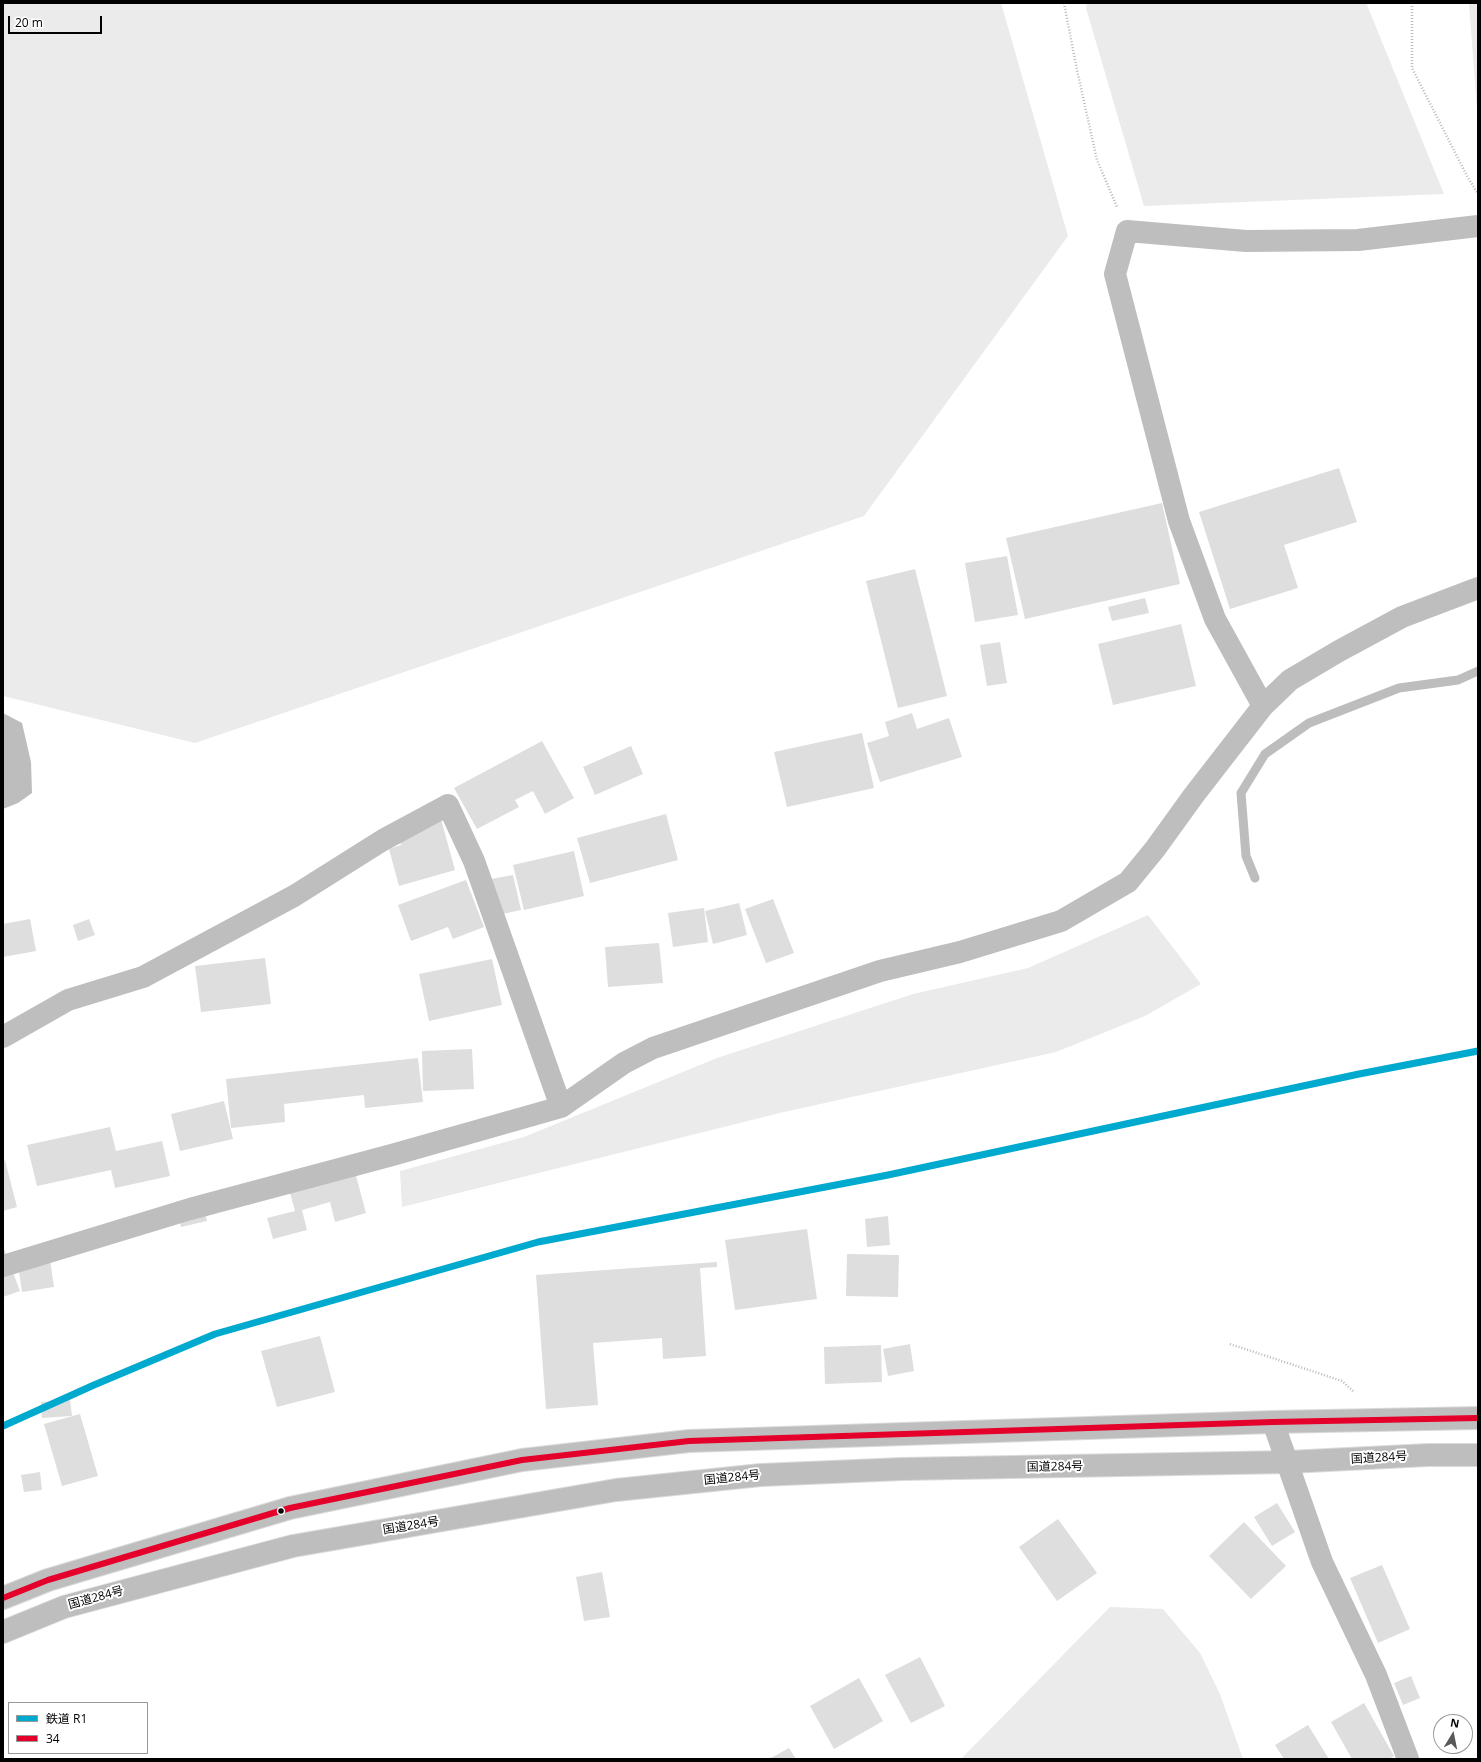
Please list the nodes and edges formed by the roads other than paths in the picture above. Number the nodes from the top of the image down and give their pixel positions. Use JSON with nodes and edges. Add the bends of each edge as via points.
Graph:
{"nodes":[{"id":1,"x":1478,"y":226,"type":"edge"},
{"id":2,"x":1478,"y":588,"type":"edge"},
{"id":3,"x":1263,"y":706,"type":"junction"},
{"id":4,"x":3,"y":1037,"type":"edge"},
{"id":5,"x":561,"y":1107,"type":"junction"},
{"id":6,"x":3,"y":1266,"type":"edge"},
{"id":7,"x":1478,"y":1418,"type":"edge"},
{"id":8,"x":1273,"y":1422,"type":"junction"},
{"id":9,"x":1478,"y":1455,"type":"edge"},
{"id":10,"x":1288,"y":1462,"type":"junction"},
{"id":11,"x":3,"y":1598,"type":"edge"},
{"id":12,"x":3,"y":1632,"type":"edge"},
{"id":13,"x":1408,"y":1759,"type":"edge"}],
"edges":[{"from":1,"to":3,"type":"main road","via":[[1358,240],[1246,241],[1127,231],[1116,274],[1179,521],[1215,619]]},
{"from":2,"to":3,"type":"main road","via":[[1402,616],[1338,651],[1290,680]]},
{"from":3,"to":5,"type":"main road","via":[[1128,882],[1061,921],[960,952],[880,971],[653,1048],[624,1063]]},
{"from":4,"to":5,"type":"main road","via":[[68,1000],[142,977],[294,896],[383,840],[448,805],[474,861]]},
{"from":5,"to":6,"type":"main road","via":[[190,1209]]},
{"from":7,"to":8,"type":"main road"},
{"from":8,"to":10,"type":"main road"},
{"from":8,"to":11,"type":"main road","via":[[689,1441],[522,1460],[290,1508],[48,1580]]},
{"from":9,"to":10,"type":"main road","name":"国道284号"},
{"from":10,"to":12,"type":"main road","name":"国道284号","via":[[769,1474],[616,1490],[293,1546],[64,1607]]},
{"from":10,"to":13,"type":"main road","via":[[1322,1562],[1376,1675]]}]}
